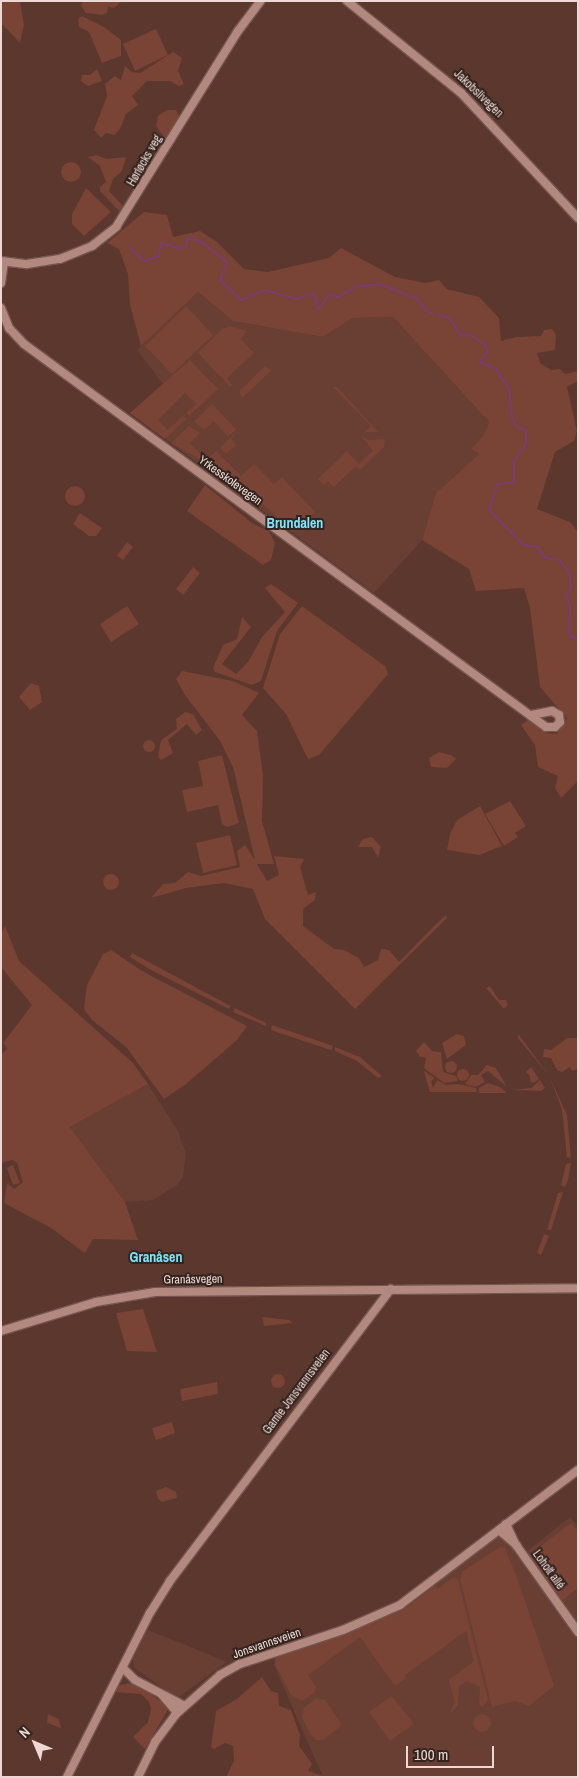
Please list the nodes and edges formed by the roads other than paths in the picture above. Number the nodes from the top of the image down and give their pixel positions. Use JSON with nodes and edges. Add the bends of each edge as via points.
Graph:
{"nodes":[{"id":1,"x":261,"y":1,"type":"edge"},
{"id":2,"x":347,"y":1,"type":"edge"},
{"id":3,"x":578,"y":218,"type":"edge"},
{"id":4,"x":3,"y":262,"type":"edge"},
{"id":5,"x":1,"y":283,"type":"edge"},
{"id":6,"x":1,"y":308,"type":"edge"},
{"id":7,"x":531,"y":715,"type":"dead end"},
{"id":8,"x":391,"y":1288,"type":"junction"},
{"id":9,"x":578,"y":1288,"type":"edge"},
{"id":10,"x":1,"y":1332,"type":"edge"},
{"id":11,"x":578,"y":1470,"type":"edge"},
{"id":12,"x":506,"y":1524,"type":"junction"},
{"id":13,"x":499,"y":1530,"type":"junction"},
{"id":14,"x":516,"y":1546,"type":"junction"},
{"id":15,"x":578,"y":1632,"type":"edge"},
{"id":16,"x":123,"y":1668,"type":"junction"},
{"id":17,"x":119,"y":1676,"type":"junction"},
{"id":18,"x":135,"y":1680,"type":"junction"},
{"id":19,"x":180,"y":1709,"type":"junction"},
{"id":20,"x":67,"y":1777,"type":"edge"},
{"id":21,"x":138,"y":1777,"type":"edge"}],
"edges":[{"from":1,"to":4,"type":"street","name":"Hørløcks veg","via":[[238,31],[116,227],[92,246],[73,255],[35,263]]},
{"from":2,"to":3,"type":"street","name":"Jakobslivegen","via":[[456,88]]},
{"from":4,"to":5,"type":"street"},
{"from":6,"to":7,"type":"street","name":"Yrkesskolevegen","via":[[9,328],[24,344]]},
{"from":8,"to":9,"type":"street"},
{"from":8,"to":10,"type":"street","name":"Granåsvegen","via":[[155,1292],[96,1302]]},
{"from":8,"to":16,"type":"street","name":"Gamle Jonsvannsveien","via":[[170,1580]]},
{"from":11,"to":12,"type":"street","name":"Jonsvannsveien"},
{"from":12,"to":13,"type":"street","name":"Jonsvannsveien"},
{"from":12,"to":14,"type":"street","name":"Loholt allé"},
{"from":13,"to":14,"type":"street","name":"Loholt allé"},
{"from":13,"to":19,"type":"street","name":"Jonsvannsveien","via":[[390,1608],[343,1630],[240,1664],[209,1683]]},
{"from":14,"to":15,"type":"street","name":"Loholt allé"},
{"from":16,"to":17,"type":"street","name":"Gamle Jonsvannsveien"},
{"from":16,"to":18,"type":"street"},
{"from":17,"to":18,"type":"street"},
{"from":17,"to":20,"type":"street","name":"Gamle Jonsvannsveien"},
{"from":18,"to":19,"type":"street"},
{"from":19,"to":21,"type":"street","name":"Jonsvannsveien","via":[[155,1742]]}]}
